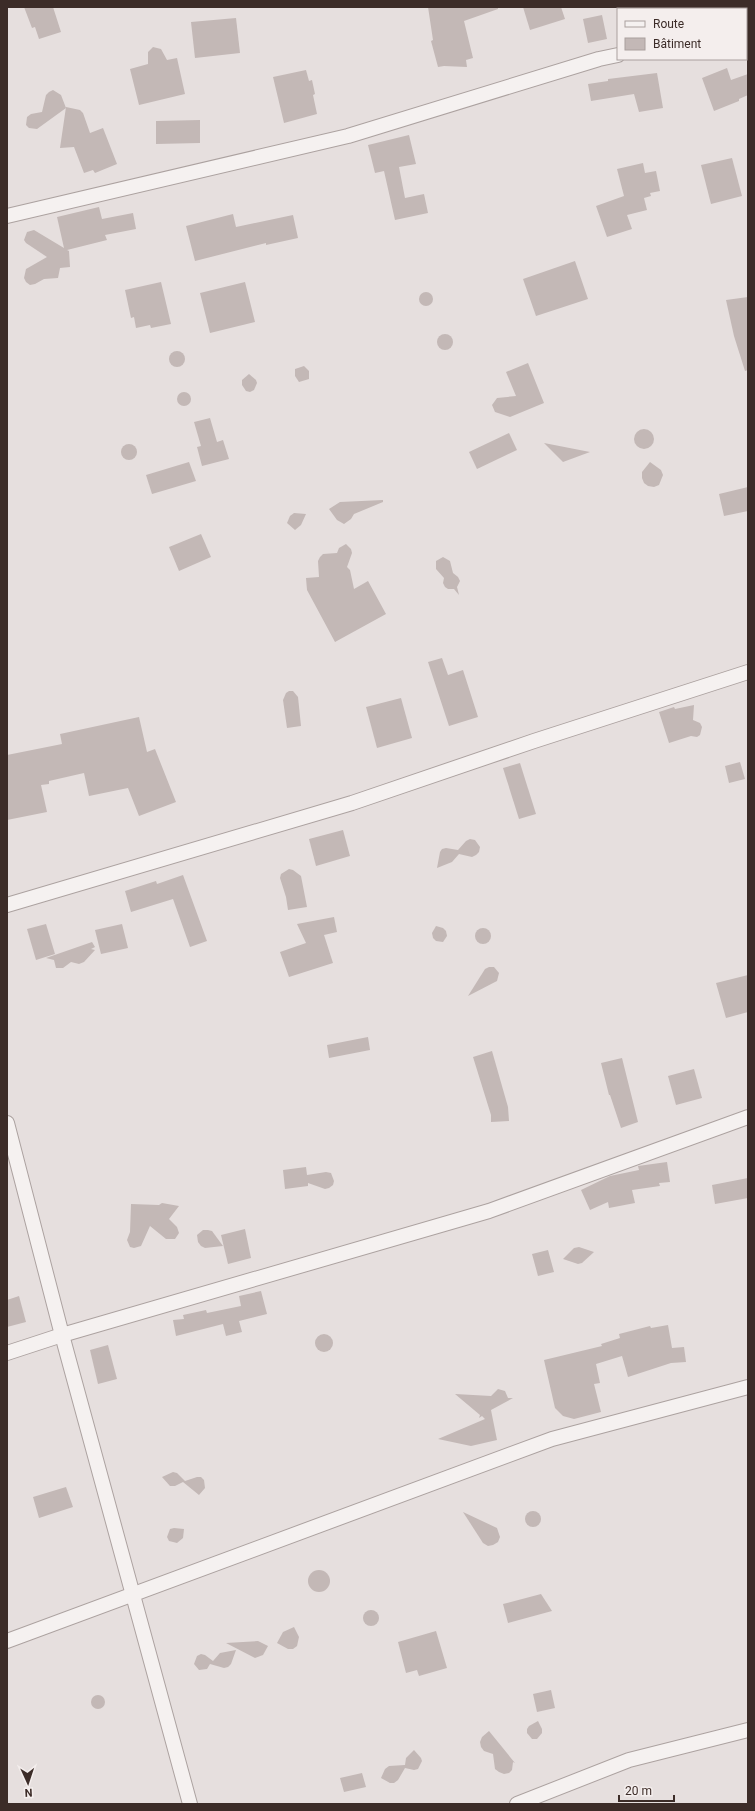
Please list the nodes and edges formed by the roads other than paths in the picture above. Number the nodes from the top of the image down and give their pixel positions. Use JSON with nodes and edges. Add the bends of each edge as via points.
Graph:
{"nodes":[{"id":1,"x":617,"y":55,"type":"edge"},
{"id":2,"x":7,"y":216,"type":"edge"},
{"id":3,"x":748,"y":672,"type":"edge"},
{"id":4,"x":7,"y":905,"type":"edge"},
{"id":5,"x":748,"y":1117,"type":"edge"},
{"id":6,"x":7,"y":1123,"type":"edge"},
{"id":7,"x":62,"y":1335,"type":"junction"},
{"id":8,"x":7,"y":1353,"type":"edge"},
{"id":9,"x":748,"y":1387,"type":"edge"},
{"id":10,"x":133,"y":1594,"type":"junction"},
{"id":11,"x":7,"y":1641,"type":"edge"},
{"id":12,"x":748,"y":1730,"type":"edge"},
{"id":13,"x":190,"y":1804,"type":"edge"},
{"id":14,"x":517,"y":1804,"type":"edge"}],
"edges":[{"from":1,"to":2,"type":"street","via":[[348,136]]},
{"from":3,"to":4,"type":"street","via":[[352,803]]},
{"from":5,"to":7,"type":"street","via":[[489,1212]]},
{"from":6,"to":7,"type":"street"},
{"from":7,"to":8,"type":"street"},
{"from":7,"to":10,"type":"street"},
{"from":9,"to":10,"type":"street","via":[[552,1439]]},
{"from":10,"to":11,"type":"street"},
{"from":10,"to":13,"type":"street"},
{"from":12,"to":14,"type":"street","via":[[628,1760]]}]}
